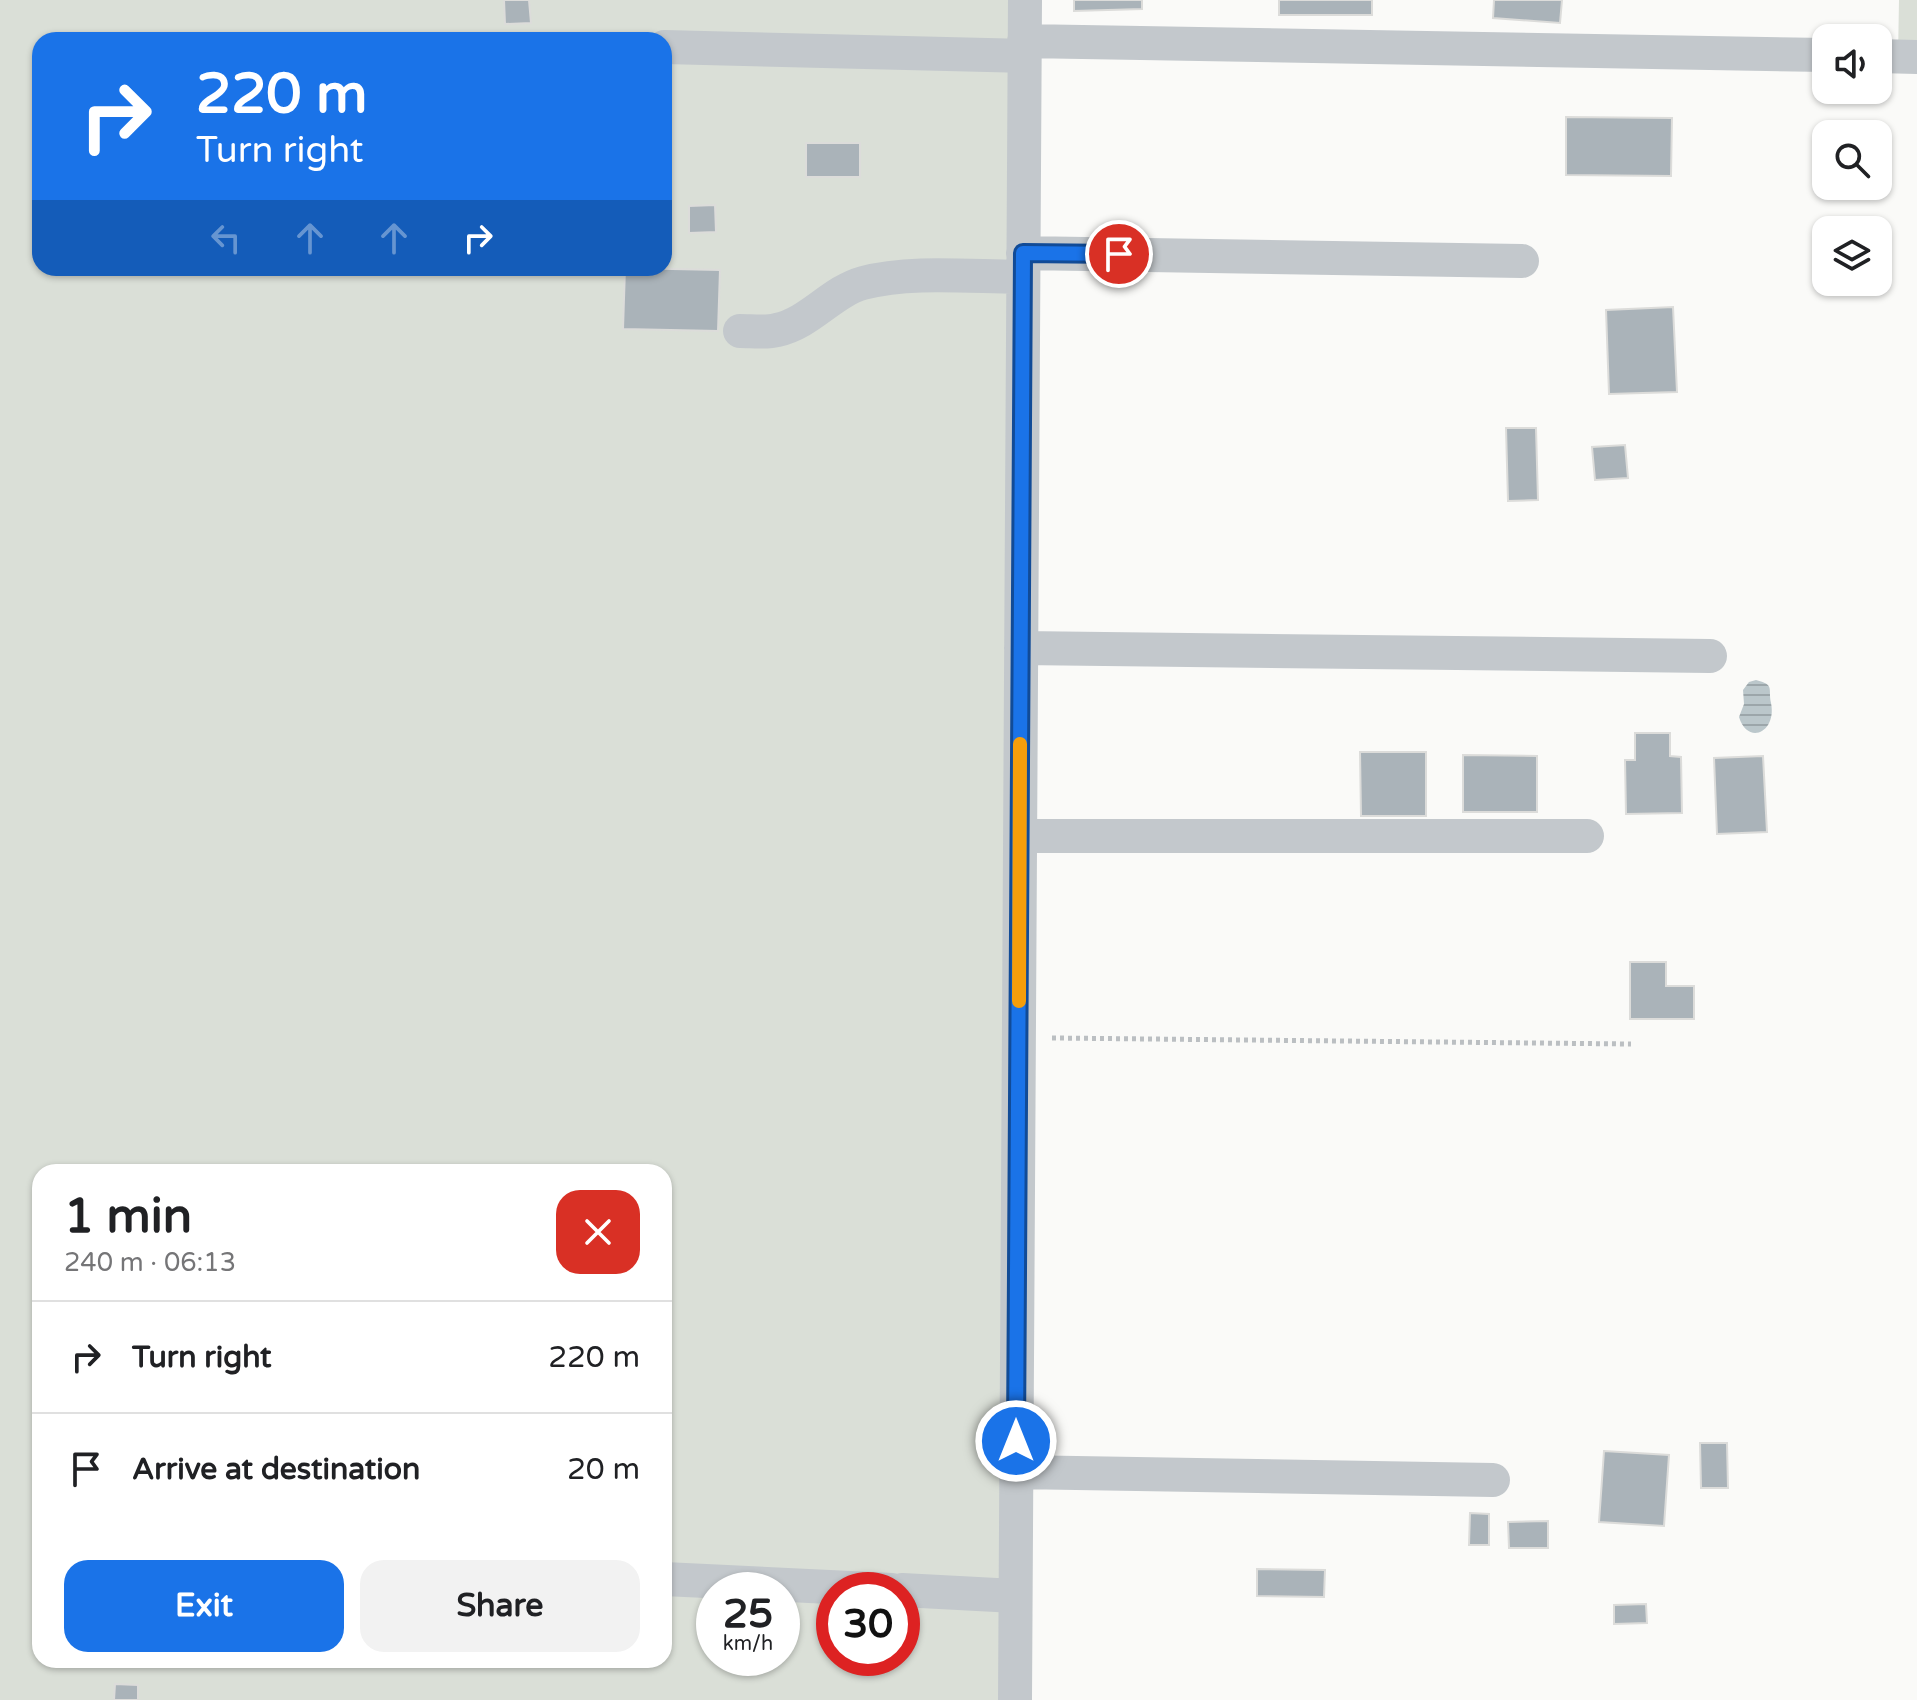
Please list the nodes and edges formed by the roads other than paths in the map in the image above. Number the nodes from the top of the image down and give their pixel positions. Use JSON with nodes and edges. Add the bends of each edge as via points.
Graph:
{"nodes":[{"id":1,"x":1025,"y":0,"type":"edge"},
{"id":2,"x":672,"y":47,"type":"edge"},
{"id":3,"x":1024,"y":48,"type":"junction"},
{"id":4,"x":1812,"y":55,"type":"edge"},
{"id":5,"x":1892,"y":56,"type":"edge"},
{"id":6,"x":1917,"y":57,"type":"edge"},
{"id":7,"x":1522,"y":261,"type":"dead end"},
{"id":8,"x":1023,"y":265,"type":"junction"},
{"id":9,"x":740,"y":331,"type":"dead end"},
{"id":10,"x":1021,"y":648,"type":"junction"},
{"id":11,"x":1710,"y":656,"type":"dead end"},
{"id":12,"x":1020,"y":836,"type":"junction"},
{"id":13,"x":1587,"y":836,"type":"dead end"},
{"id":14,"x":1016,"y":1472,"type":"junction"},
{"id":15,"x":1493,"y":1480,"type":"dead end"},
{"id":16,"x":672,"y":1579,"type":"edge"},
{"id":17,"x":816,"y":1586,"type":"edge"},
{"id":18,"x":920,"y":1591,"type":"edge"},
{"id":19,"x":1015,"y":1596,"type":"junction"},
{"id":20,"x":1015,"y":1700,"type":"edge"}],
"edges":[{"from":1,"to":3,"type":"street"},
{"from":2,"to":3,"type":"street"},
{"from":3,"to":4,"type":"street"},
{"from":3,"to":8,"type":"street"},
{"from":5,"to":6,"type":"street"},
{"from":7,"to":8,"type":"street"},
{"from":8,"to":9,"type":"street","via":[[859,284],[788,327]]},
{"from":8,"to":10,"type":"street"},
{"from":10,"to":11,"type":"street"},
{"from":10,"to":12,"type":"street"},
{"from":12,"to":13,"type":"street"},
{"from":12,"to":14,"type":"street"},
{"from":14,"to":15,"type":"street"},
{"from":14,"to":19,"type":"street"},
{"from":16,"to":17,"type":"street"},
{"from":18,"to":19,"type":"street"},
{"from":19,"to":20,"type":"street"}]}
